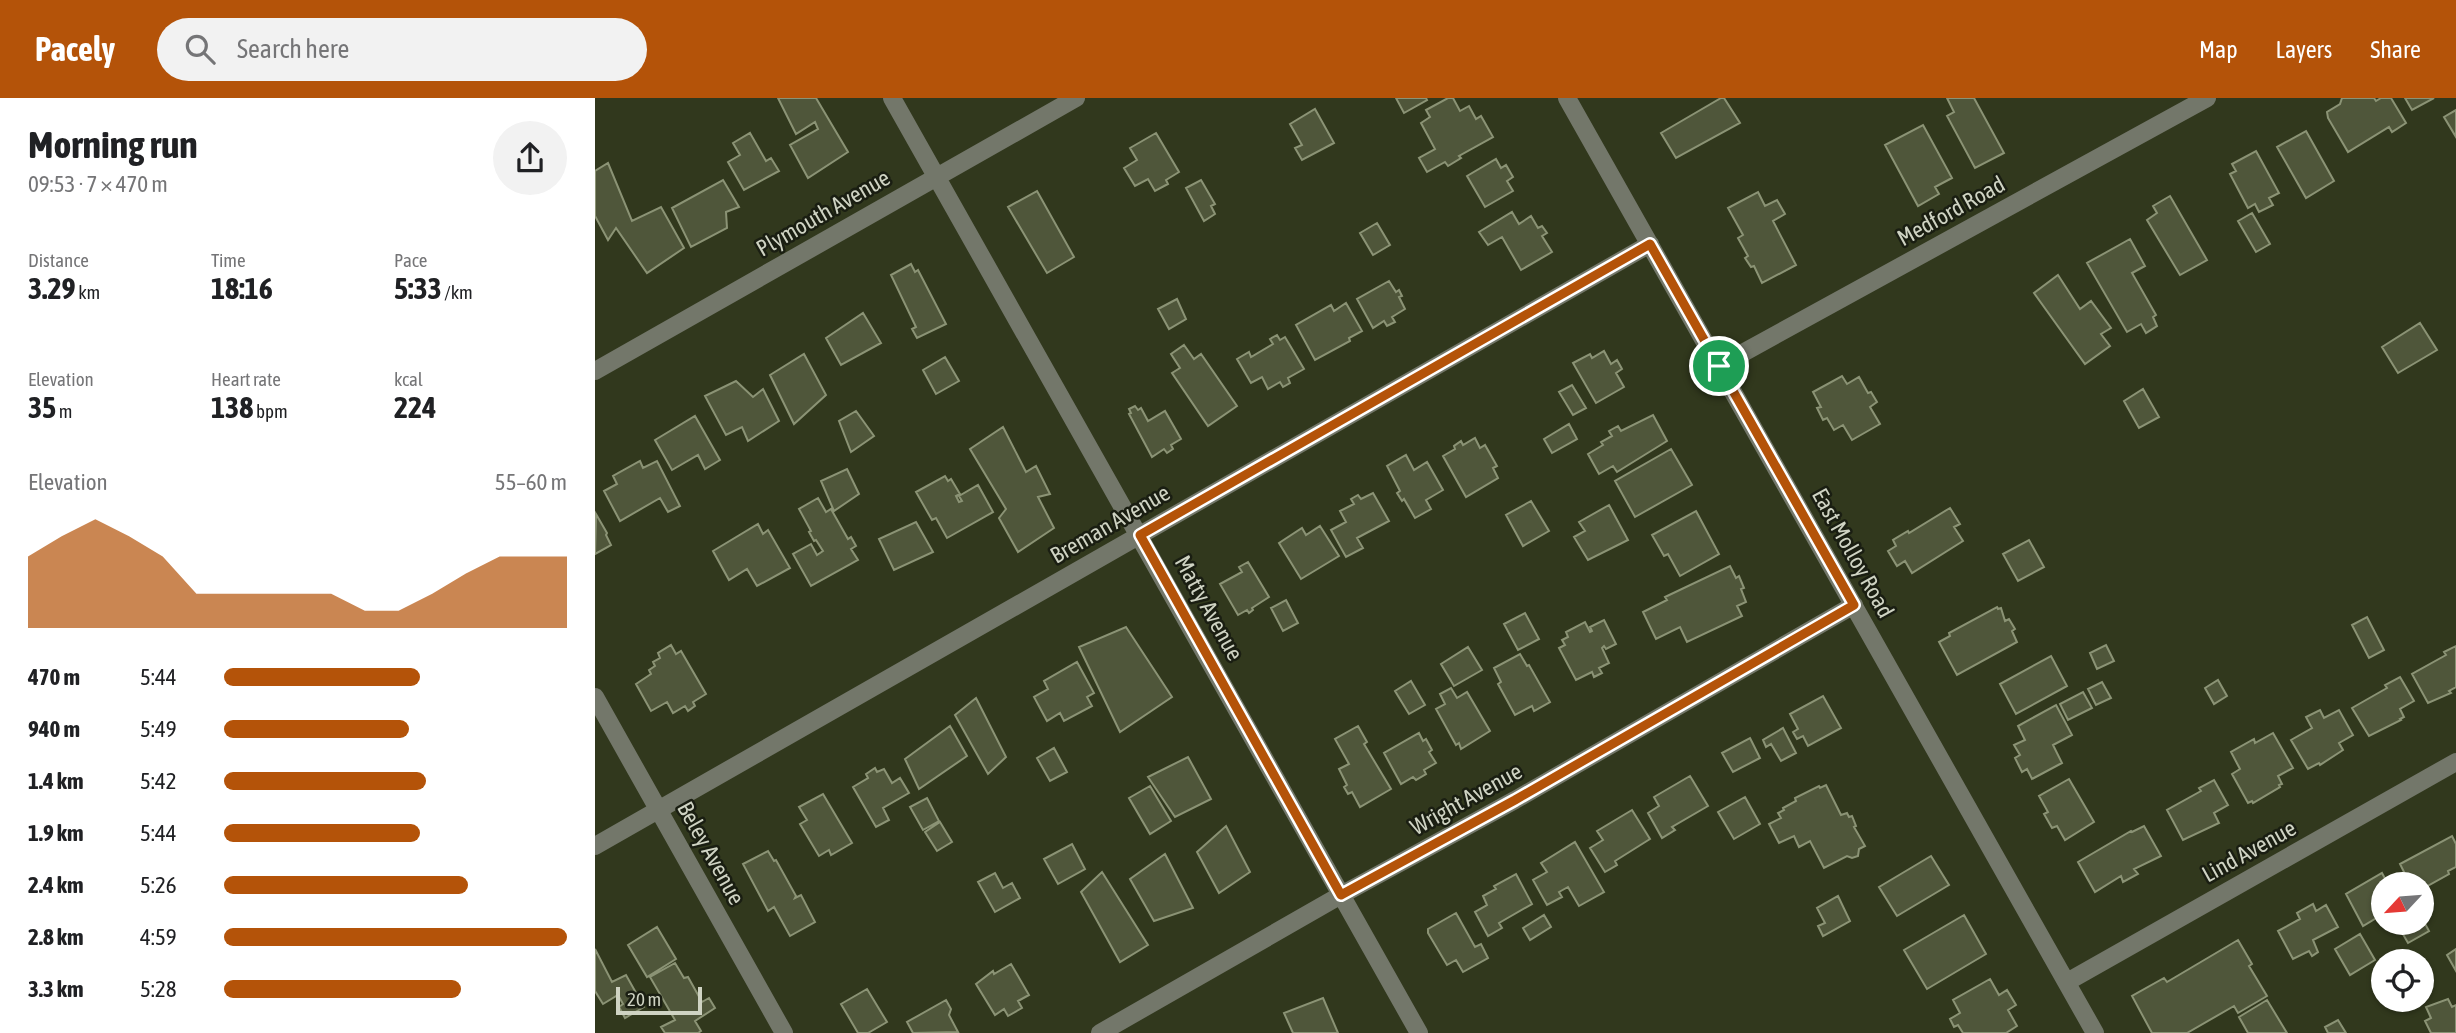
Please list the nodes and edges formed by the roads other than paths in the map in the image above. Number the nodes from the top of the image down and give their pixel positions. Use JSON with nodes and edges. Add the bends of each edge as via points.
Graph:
{"nodes":[{"id":1,"x":892,"y":98,"type":"edge"},
{"id":2,"x":1076,"y":98,"type":"edge"},
{"id":3,"x":1567,"y":98,"type":"edge"},
{"id":4,"x":2207,"y":98,"type":"edge"},
{"id":5,"x":937,"y":176,"type":"junction"},
{"id":6,"x":1650,"y":244,"type":"junction"},
{"id":7,"x":1719,"y":366,"type":"junction"},
{"id":8,"x":595,"y":371,"type":"edge"},
{"id":9,"x":1140,"y":535,"type":"junction"},
{"id":10,"x":1854,"y":605,"type":"junction"},
{"id":11,"x":595,"y":697,"type":"edge"},
{"id":12,"x":2456,"y":762,"type":"edge"},
{"id":13,"x":659,"y":810,"type":"junction"},
{"id":14,"x":595,"y":846,"type":"edge"},
{"id":15,"x":1341,"y":895,"type":"junction"},
{"id":16,"x":2067,"y":982,"type":"junction"},
{"id":17,"x":784,"y":1033,"type":"edge"},
{"id":18,"x":1100,"y":1033,"type":"edge"},
{"id":19,"x":1419,"y":1033,"type":"edge"},
{"id":20,"x":2095,"y":1033,"type":"edge"}],
"edges":[{"from":1,"to":5,"type":"street","name":"Matty Avenue"},
{"from":2,"to":5,"type":"street","name":"Plymouth Avenue"},
{"from":3,"to":6,"type":"street","name":"East Molloy Road"},
{"from":4,"to":7,"type":"street","name":"Medford Road"},
{"from":5,"to":8,"type":"street","name":"Plymouth Avenue"},
{"from":5,"to":9,"type":"street","name":"Matty Avenue"},
{"from":6,"to":7,"type":"street","name":"East Molloy Road"},
{"from":6,"to":9,"type":"street","name":"Breman Avenue"},
{"from":7,"to":10,"type":"street","name":"East Molloy Road"},
{"from":9,"to":13,"type":"street","name":"Breman Avenue"},
{"from":9,"to":15,"type":"street","name":"Matty Avenue"},
{"from":10,"to":15,"type":"street","name":"Wright Avenue"},
{"from":10,"to":16,"type":"street","name":"East Molloy Road"},
{"from":11,"to":13,"type":"street","name":"Beley Avenue"},
{"from":12,"to":16,"type":"street","name":"Lind Avenue"},
{"from":13,"to":14,"type":"street","name":"Breman Avenue"},
{"from":13,"to":17,"type":"street","name":"Beley Avenue"},
{"from":15,"to":18,"type":"street","name":"Wright Avenue"},
{"from":15,"to":19,"type":"street","name":"Matty Avenue"},
{"from":16,"to":20,"type":"street","name":"East Molloy Road"}]}
